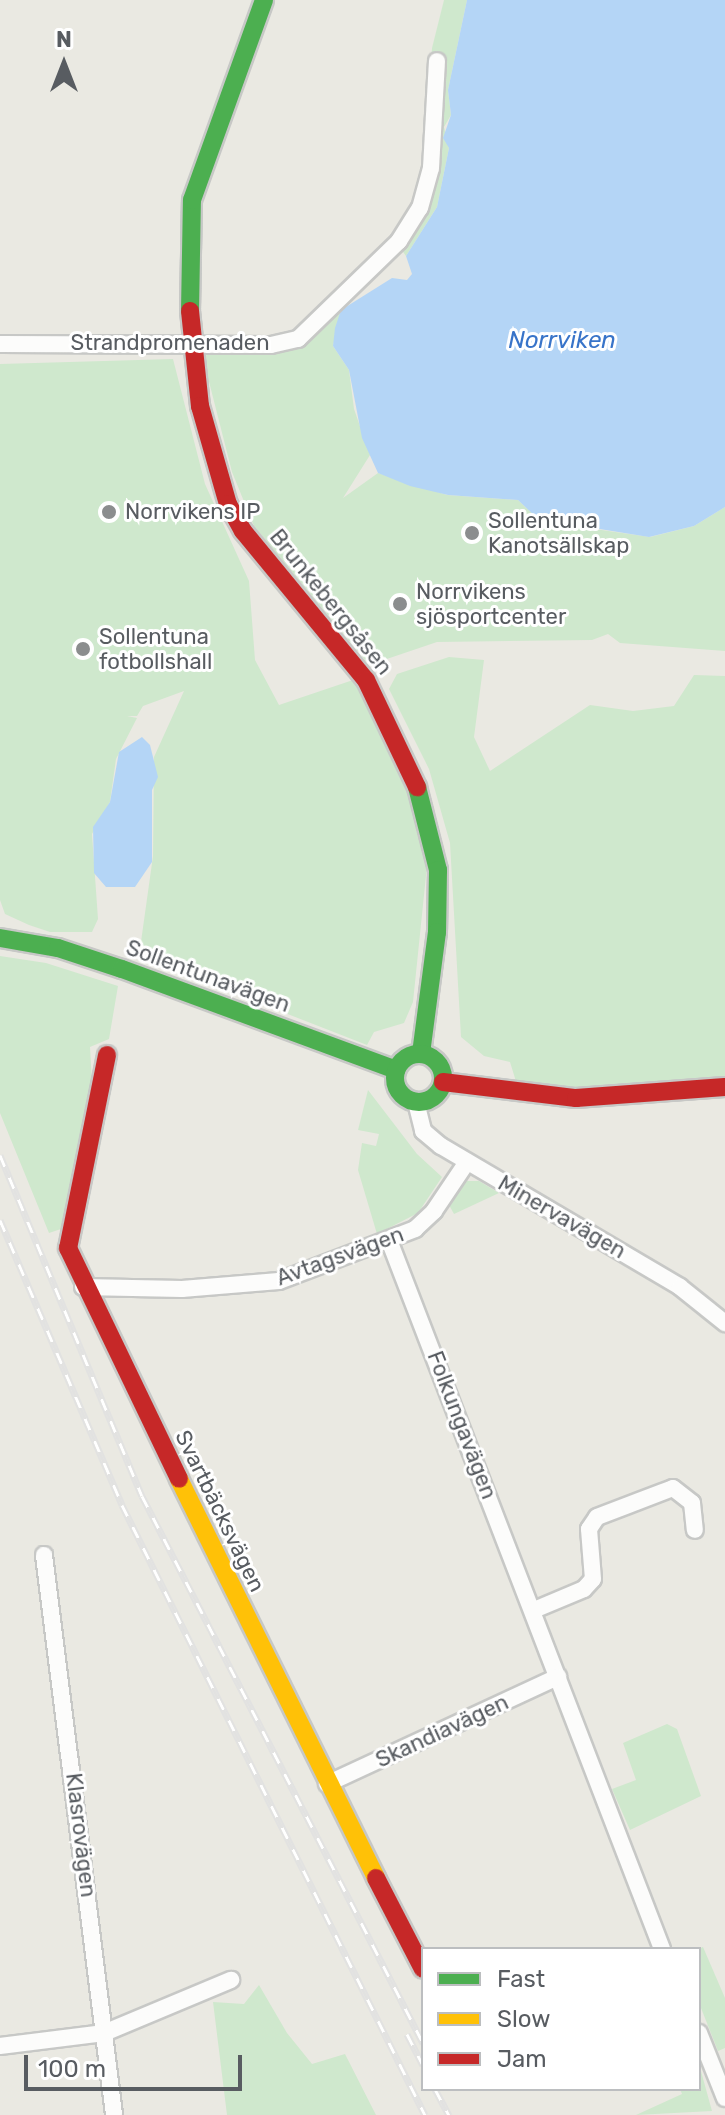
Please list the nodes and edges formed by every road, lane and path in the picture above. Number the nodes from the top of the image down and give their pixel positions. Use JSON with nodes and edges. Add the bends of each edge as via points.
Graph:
{"nodes":[{"id":1,"x":264,"y":0,"type":"edge"},
{"id":2,"x":437,"y":61,"type":"dead end"},
{"id":3,"x":189,"y":341,"type":"junction"},
{"id":4,"x":0,"y":344,"type":"edge"},
{"id":5,"x":0,"y":938,"type":"edge"},
{"id":6,"x":421,"y":1053,"type":"junction"},
{"id":7,"x":107,"y":1055,"type":"dead end"},
{"id":8,"x":396,"y":1070,"type":"junction"},
{"id":9,"x":443,"y":1082,"type":"junction"},
{"id":10,"x":725,"y":1087,"type":"edge"},
{"id":11,"x":416,"y":1102,"type":"junction"},
{"id":12,"x":467,"y":1162,"type":"junction"},
{"id":13,"x":389,"y":1240,"type":"junction"},
{"id":14,"x":83,"y":1287,"type":"junction"},
{"id":15,"x":725,"y":1323,"type":"edge"},
{"id":16,"x":695,"y":1530,"type":"dead end"},
{"id":17,"x":44,"y":1555,"type":"dead end"},
{"id":18,"x":534,"y":1610,"type":"junction"},
{"id":19,"x":558,"y":1677,"type":"junction"},
{"id":20,"x":327,"y":1784,"type":"junction"},
{"id":21,"x":661,"y":1947,"type":"edge"},
{"id":22,"x":421,"y":1965,"type":"edge"},
{"id":23,"x":231,"y":1980,"type":"dead end"},
{"id":24,"x":104,"y":2033,"type":"junction"},
{"id":25,"x":701,"y":2038,"type":"edge"},
{"id":26,"x":0,"y":2046,"type":"edge"},
{"id":27,"x":725,"y":2098,"type":"edge"},
{"id":28,"x":114,"y":2115,"type":"edge"}],
"edges":[{"from":1,"to":3,"type":"street","name":"Brunkebergsåsen","via":[[192,200]]},
{"from":2,"to":3,"type":"street","name":"Strandpromenaden","via":[[431,168],[420,208],[399,241],[298,339],[271,345]]},
{"from":3,"to":4,"type":"street","name":"Strandpromenaden"},
{"from":3,"to":6,"type":"street","name":"Brunkebergsåsen","via":[[204,421],[228,504],[243,531],[366,680],[413,771],[438,870],[437,932]]},
{"from":5,"to":8,"type":"street","name":"Sollentunavägen","via":[[58,948],[122,969]]},
{"from":6,"to":8,"type":"street","via":[[406,1057]]},
{"from":6,"to":9,"type":"street","via":[[441,1066]]},
{"from":7,"to":14,"type":"street","name":"Svartbäcksvägen","via":[[68,1230],[68,1248]]},
{"from":8,"to":11,"type":"street","via":[[399,1091]]},
{"from":9,"to":10,"type":"street","via":[[576,1098]]},
{"from":9,"to":11,"type":"street","via":[[437,1095]]},
{"from":11,"to":12,"type":"street","name":"Minervavägen","via":[[423,1131]]},
{"from":12,"to":13,"type":"street","name":"Avtagsvägen","via":[[434,1211],[415,1229]]},
{"from":12,"to":15,"type":"street","name":"Minervavägen","via":[[680,1287]]},
{"from":13,"to":14,"type":"street","name":"Avtagsvägen","via":[[279,1281],[182,1289]]},
{"from":13,"to":18,"type":"street","name":"Folkungavägen"},
{"from":14,"to":20,"type":"street","name":"Svartbäcksvägen"},
{"from":16,"to":18,"type":"street","via":[[692,1503],[673,1488],[597,1517],[589,1529],[593,1579],[584,1589]]},
{"from":17,"to":24,"type":"street","name":"Klasrovägen"},
{"from":18,"to":19,"type":"street","name":"Folkungavägen"},
{"from":19,"to":20,"type":"street","name":"Skandiavägen"},
{"from":19,"to":21,"type":"street","name":"Folkungavägen"},
{"from":20,"to":22,"type":"street","name":"Svartbäcksvägen"},
{"from":23,"to":24,"type":"street"},
{"from":24,"to":26,"type":"street"},
{"from":24,"to":28,"type":"street","name":"Klasrovägen"},
{"from":25,"to":27,"type":"street"}]}
